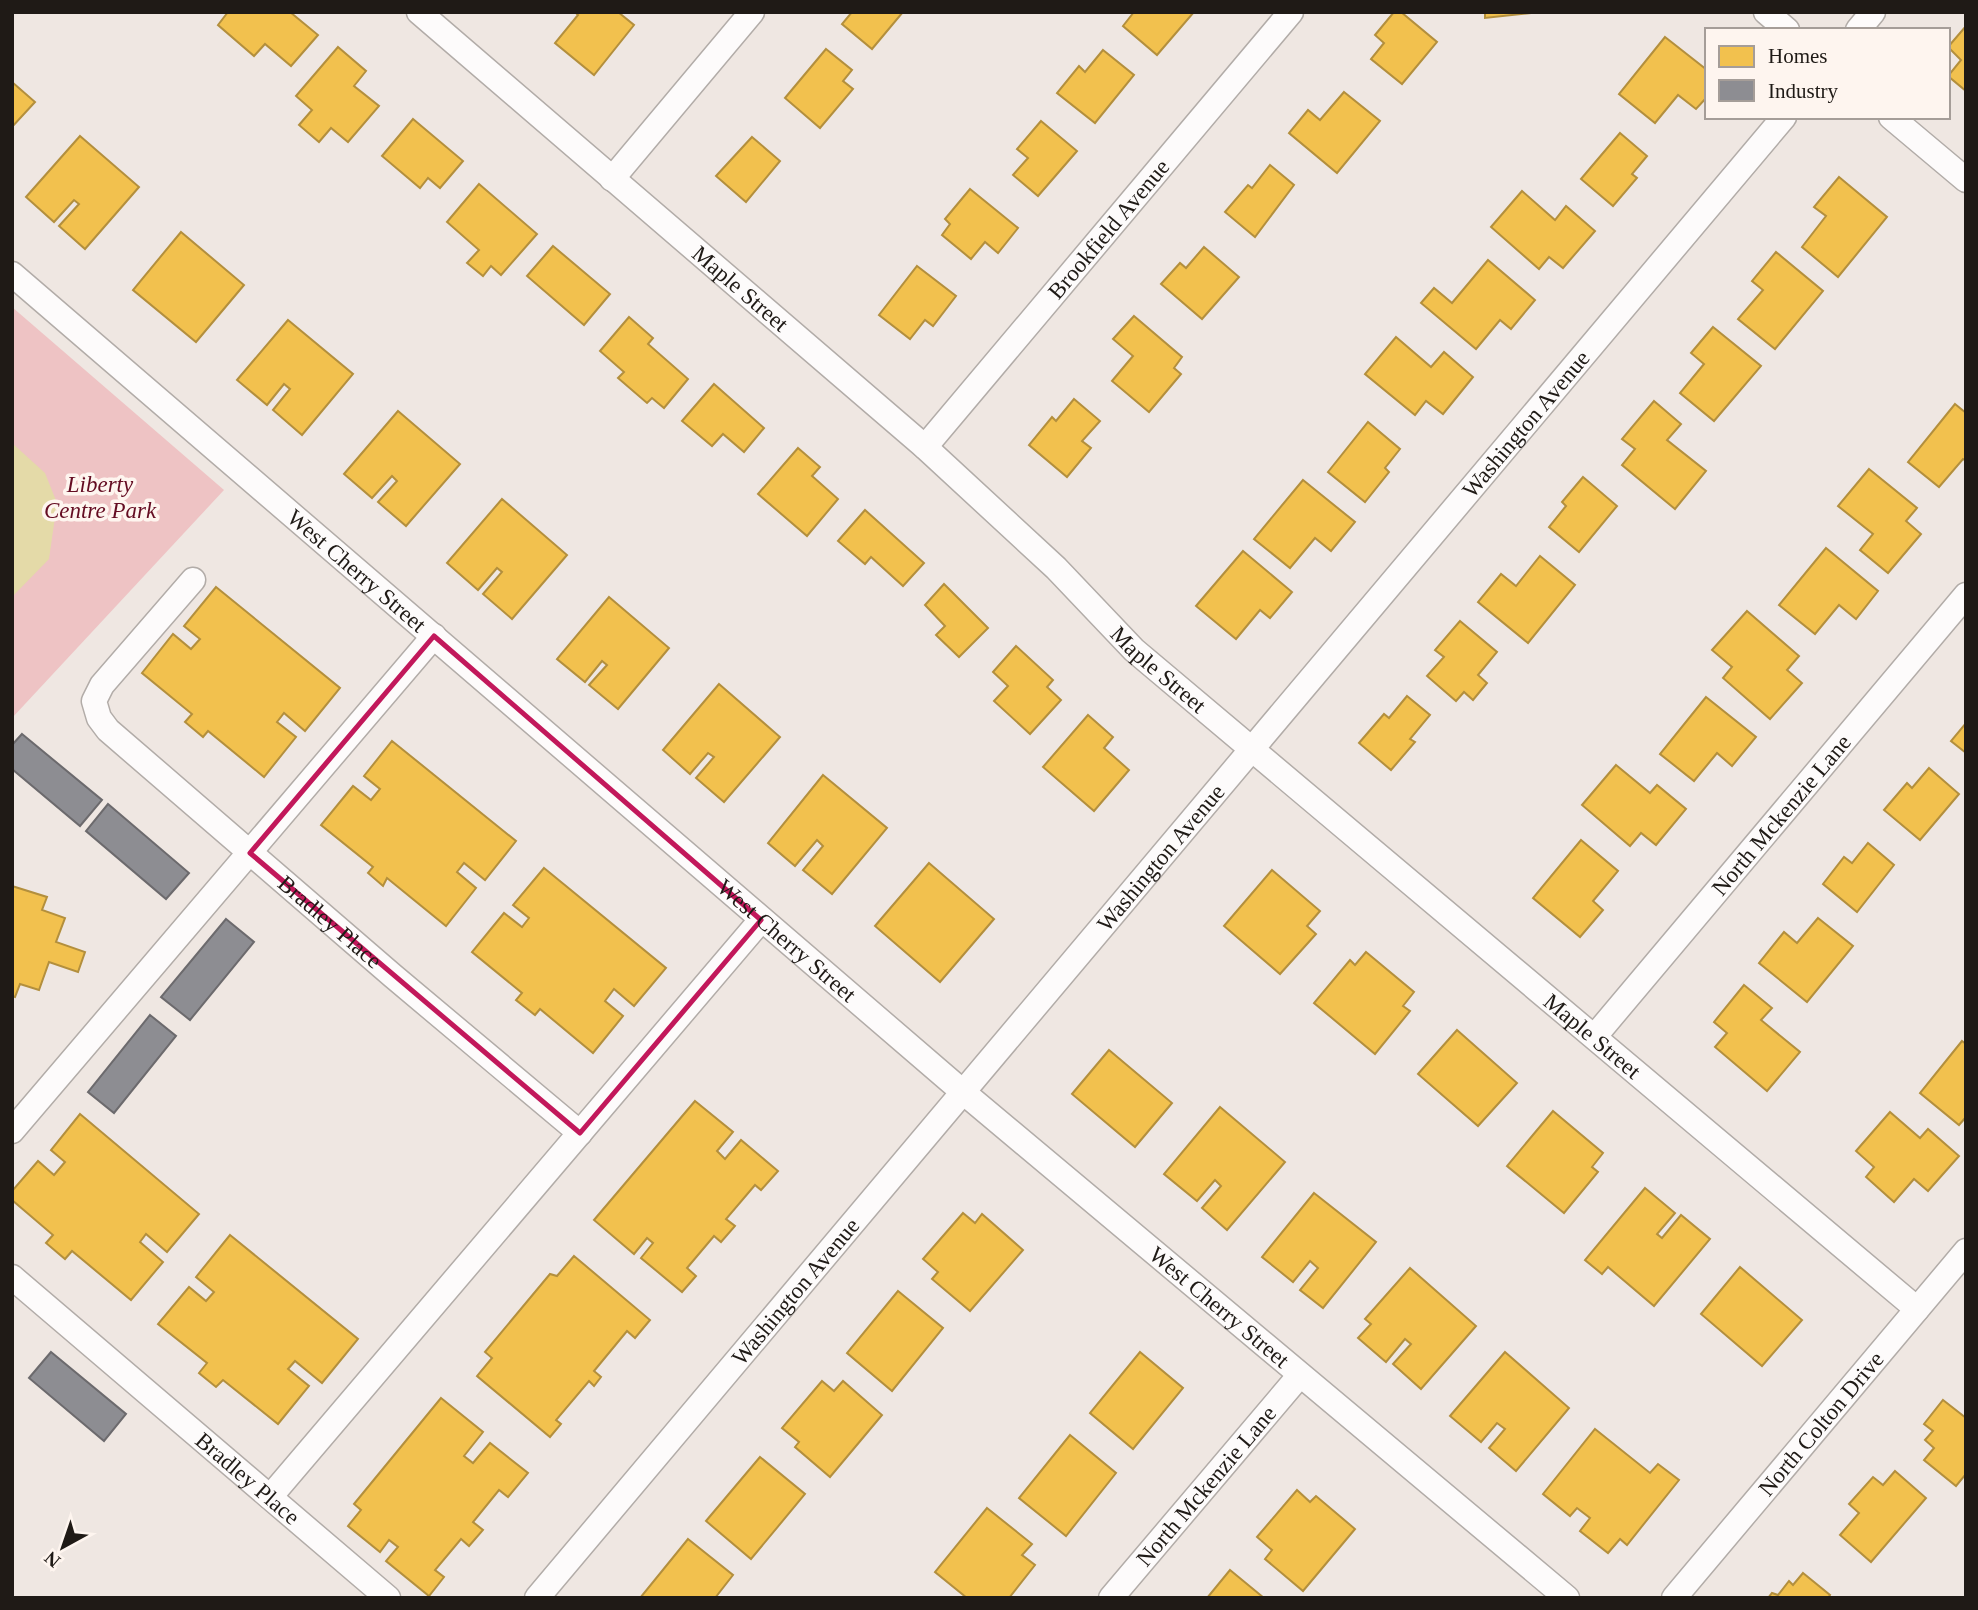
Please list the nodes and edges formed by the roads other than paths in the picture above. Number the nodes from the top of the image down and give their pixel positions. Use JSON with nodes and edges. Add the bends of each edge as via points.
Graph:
{"nodes":[{"id":1,"x":419,"y":12,"type":"edge"},
{"id":2,"x":752,"y":12,"type":"edge"},
{"id":3,"x":1291,"y":12,"type":"edge"},
{"id":4,"x":1766,"y":12,"type":"edge"},
{"id":5,"x":1873,"y":12,"type":"edge"},
{"id":6,"x":1785,"y":28,"type":"edge"},
{"id":7,"x":1860,"y":28,"type":"edge"},
{"id":8,"x":1782,"y":119,"type":"edge"},
{"id":9,"x":1893,"y":119,"type":"edge"},
{"id":10,"x":612,"y":179,"type":"junction"},
{"id":11,"x":1966,"y":180,"type":"edge"},
{"id":12,"x":12,"y":275,"type":"edge"},
{"id":13,"x":925,"y":447,"type":"junction"},
{"id":14,"x":193,"y":580,"type":"dead end"},
{"id":15,"x":1966,"y":596,"type":"edge"},
{"id":16,"x":434,"y":636,"type":"junction"},
{"id":17,"x":1252,"y":749,"type":"junction"},
{"id":18,"x":250,"y":853,"type":"junction"},
{"id":19,"x":761,"y":920,"type":"junction"},
{"id":20,"x":1595,"y":1036,"type":"junction"},
{"id":21,"x":963,"y":1092,"type":"junction"},
{"id":22,"x":12,"y":1131,"type":"edge"},
{"id":23,"x":580,"y":1133,"type":"junction"},
{"id":24,"x":1966,"y":1251,"type":"edge"},
{"id":25,"x":12,"y":1278,"type":"edge"},
{"id":26,"x":1917,"y":1309,"type":"junction"},
{"id":27,"x":1300,"y":1375,"type":"junction"},
{"id":28,"x":270,"y":1497,"type":"junction"},
{"id":29,"x":388,"y":1598,"type":"edge"},
{"id":30,"x":537,"y":1598,"type":"edge"},
{"id":31,"x":1111,"y":1598,"type":"edge"},
{"id":32,"x":1567,"y":1598,"type":"edge"},
{"id":33,"x":1674,"y":1598,"type":"edge"}],
"edges":[{"from":1,"to":10,"type":"street","name":"Maple Street"},
{"from":2,"to":10,"type":"street"},
{"from":3,"to":13,"type":"street","name":"Brookfield Avenue"},
{"from":4,"to":6,"type":"street"},
{"from":5,"to":7,"type":"street"},
{"from":8,"to":17,"type":"street","name":"Washington Avenue"},
{"from":9,"to":11,"type":"street"},
{"from":10,"to":13,"type":"street","name":"Maple Street"},
{"from":12,"to":16,"type":"street","name":"West Cherry Street"},
{"from":13,"to":17,"type":"street","name":"Maple Street","via":[[1056,568],[1133,650]]},
{"from":14,"to":18,"type":"street","name":"Bradley Place","via":[[102,685],[94,701],[108,730]]},
{"from":15,"to":20,"type":"street","name":"North Mckenzie Lane"},
{"from":16,"to":18,"type":"street"},
{"from":16,"to":19,"type":"street","name":"West Cherry Street"},
{"from":17,"to":20,"type":"street","name":"Maple Street"},
{"from":17,"to":21,"type":"street","name":"Washington Avenue"},
{"from":18,"to":22,"type":"street"},
{"from":18,"to":23,"type":"street","name":"Bradley Place"},
{"from":19,"to":21,"type":"street","name":"West Cherry Street"},
{"from":19,"to":23,"type":"street"},
{"from":20,"to":26,"type":"street","name":"Maple Street"},
{"from":21,"to":27,"type":"street","name":"West Cherry Street"},
{"from":21,"to":30,"type":"street","name":"Washington Avenue"},
{"from":23,"to":28,"type":"street"},
{"from":24,"to":26,"type":"street","name":"North Colton Drive"},
{"from":25,"to":28,"type":"street","name":"Bradley Place"},
{"from":26,"to":33,"type":"street","name":"North Colton Drive"},
{"from":27,"to":31,"type":"street","name":"North Mckenzie Lane"},
{"from":27,"to":32,"type":"street","name":"West Cherry Street"},
{"from":28,"to":29,"type":"street","name":"Bradley Place"}]}
